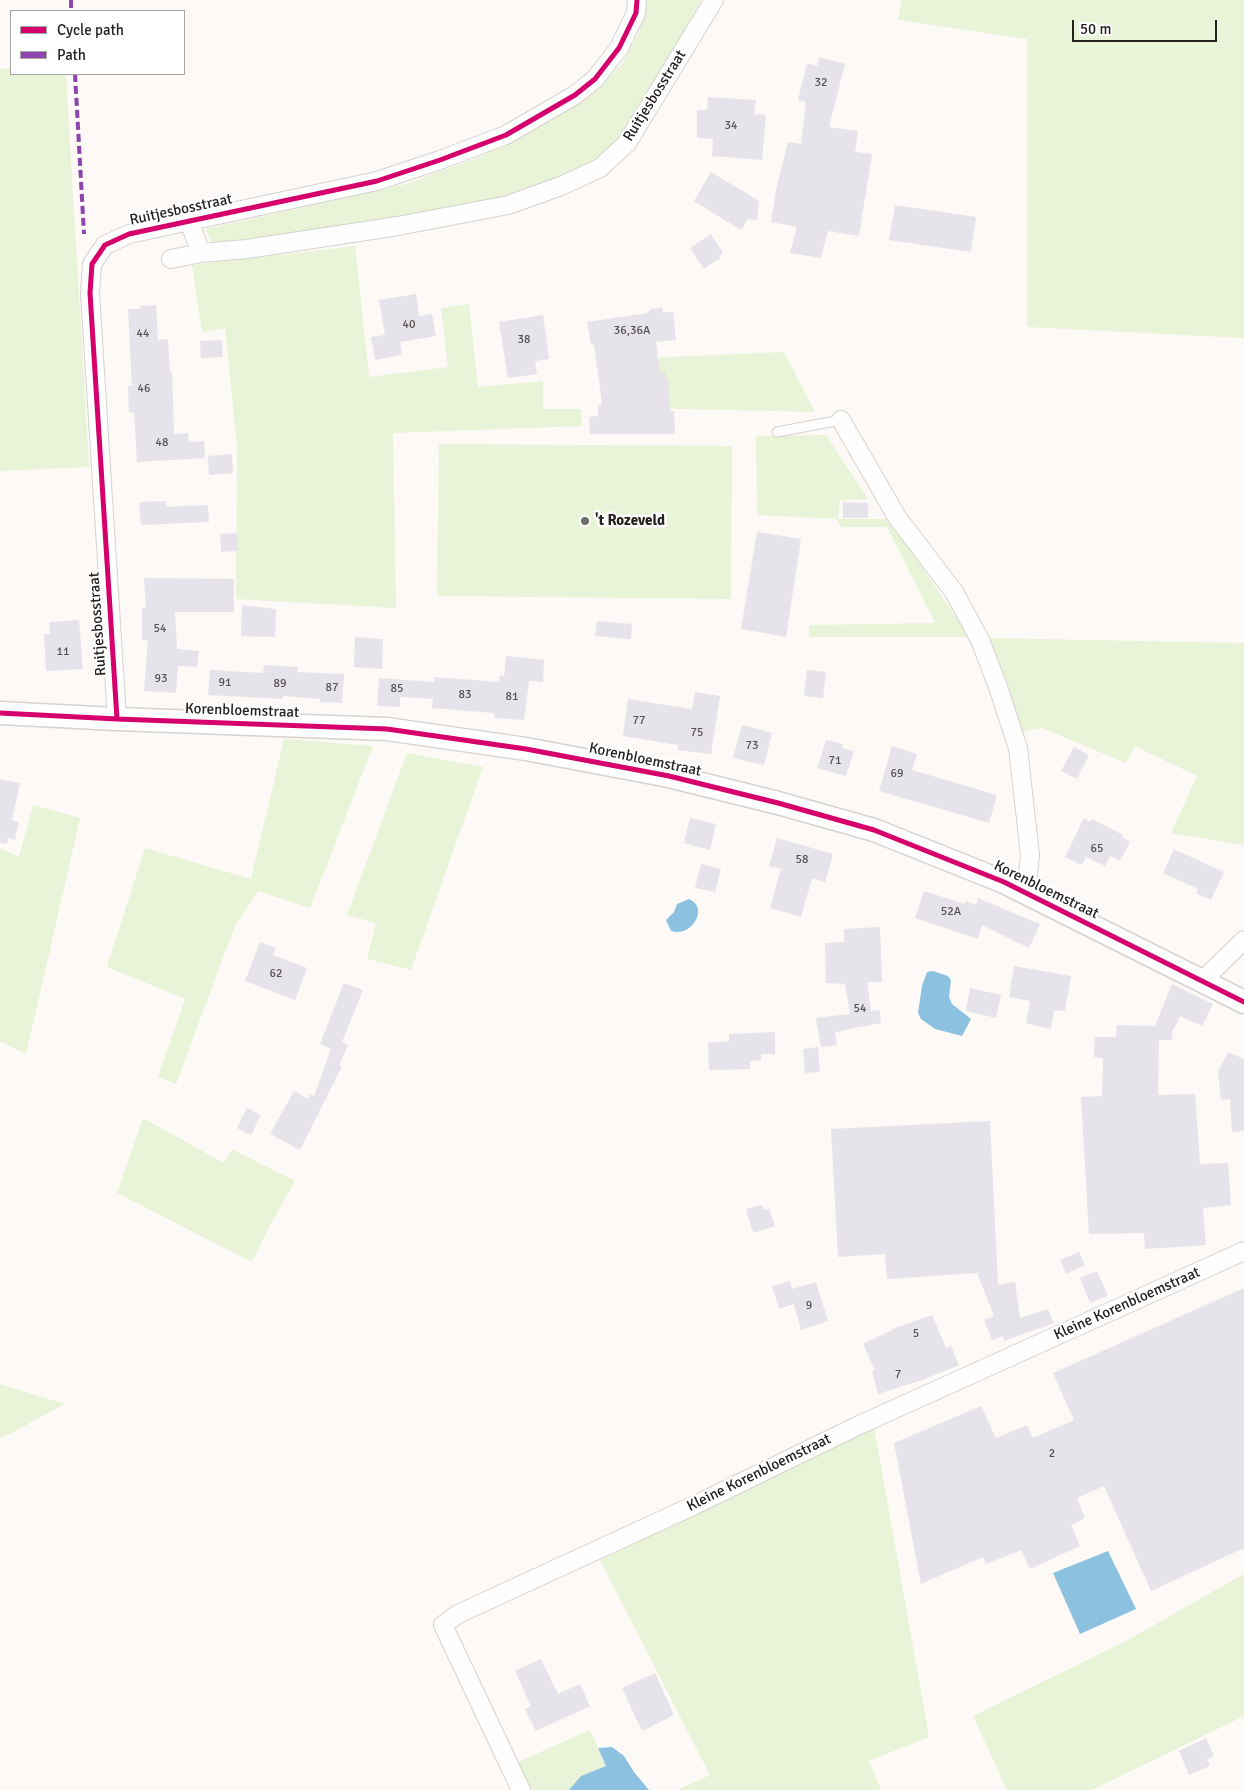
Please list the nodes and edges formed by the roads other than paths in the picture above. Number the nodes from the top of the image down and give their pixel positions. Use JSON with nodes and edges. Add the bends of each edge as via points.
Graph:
{"nodes":[{"id":1,"x":637,"y":0,"type":"edge"},
{"id":2,"x":714,"y":0,"type":"edge"},
{"id":3,"x":189,"y":221,"type":"junction"},
{"id":4,"x":200,"y":253,"type":"junction"},
{"id":5,"x":171,"y":259,"type":"dead end"},
{"id":6,"x":841,"y":420,"type":"joint"},
{"id":7,"x":777,"y":432,"type":"dead end"},
{"id":8,"x":0,"y":712,"type":"edge"},
{"id":9,"x":117,"y":719,"type":"junction"},
{"id":10,"x":1026,"y":893,"type":"junction"},
{"id":11,"x":1244,"y":940,"type":"edge"},
{"id":12,"x":1202,"y":981,"type":"junction"},
{"id":13,"x":1244,"y":1002,"type":"edge"},
{"id":14,"x":1244,"y":1251,"type":"edge"},
{"id":15,"x":521,"y":1790,"type":"edge"}],
"edges":[{"from":1,"to":3,"type":"street","name":"Ruitjesbosstraat","via":[[636,13],[619,48],[596,79],[575,95],[506,134],[377,182]]},
{"from":2,"to":4,"type":"street","name":"Ruitjesbosstraat","via":[[627,143],[600,168],[508,205],[398,226]]},
{"from":3,"to":4,"type":"street","name":"Ruitjesbosstraat"},
{"from":3,"to":9,"type":"street","name":"Ruitjesbosstraat","via":[[129,234],[113,241],[105,245],[92,264],[91,313]]},
{"from":4,"to":5,"type":"street","name":"Ruitjesbosstraat"},
{"from":6,"to":7,"type":"lane"},
{"from":6,"to":10,"type":"street","via":[[897,517],[954,592],[980,640],[1018,748],[1030,856]]},
{"from":8,"to":9,"type":"street","name":"Korenbloemstraat"},
{"from":9,"to":10,"type":"street","name":"Korenbloemstraat","via":[[386,729],[526,749],[669,776],[874,830]]},
{"from":10,"to":12,"type":"street","name":"Korenbloemstraat"},
{"from":11,"to":12,"type":"street"},
{"from":12,"to":13,"type":"street","name":"Korenbloemstraat"},
{"from":14,"to":15,"type":"street","name":"Kleine Korenbloemstraat","via":[[855,1427],[458,1614],[443,1625]]}]}
